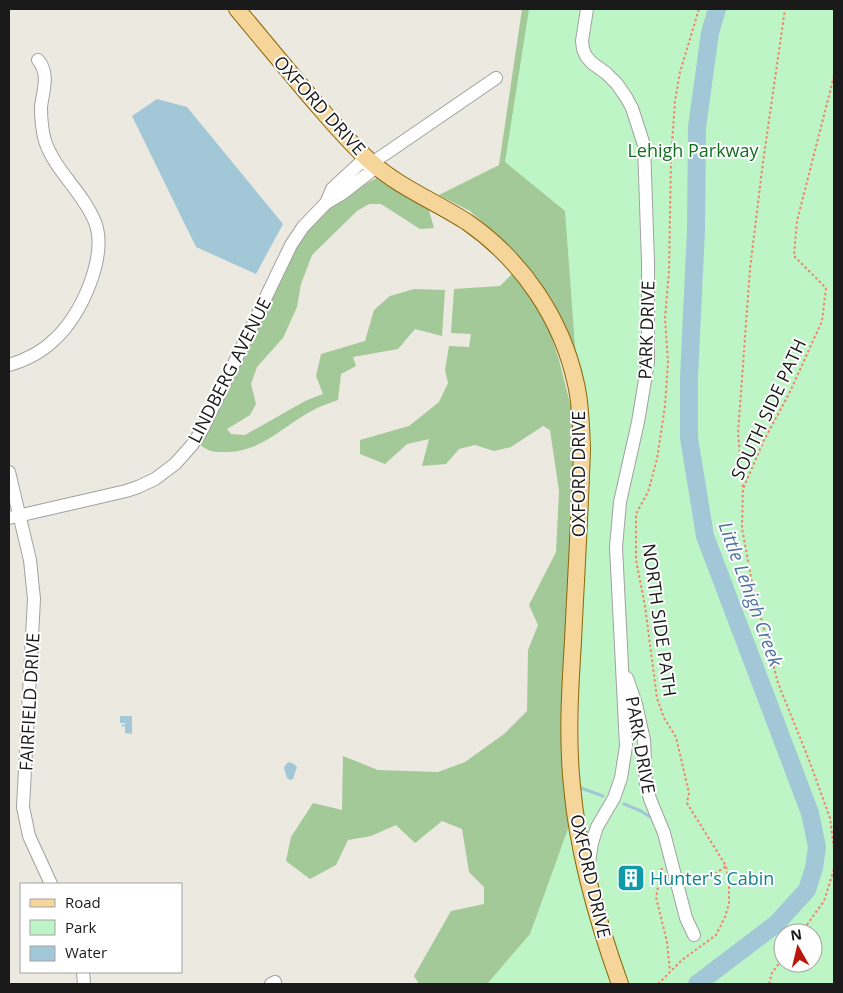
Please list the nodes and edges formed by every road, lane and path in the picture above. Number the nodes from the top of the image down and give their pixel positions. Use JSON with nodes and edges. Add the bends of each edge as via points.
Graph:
{"nodes":[{"id":1,"x":237,"y":9,"type":"edge"},
{"id":2,"x":587,"y":9,"type":"edge"},
{"id":3,"x":699,"y":9,"type":"edge"},
{"id":4,"x":785,"y":9,"type":"edge"},
{"id":5,"x":38,"y":60,"type":"dead end"},
{"id":6,"x":834,"y":76,"type":"edge"},
{"id":7,"x":496,"y":78,"type":"dead end"},
{"id":8,"x":372,"y":163,"type":"junction"},
{"id":9,"x":9,"y":365,"type":"edge"},
{"id":10,"x":9,"y":472,"type":"edge"},
{"id":11,"x":743,"y":489,"type":"junction"},
{"id":12,"x":14,"y":517,"type":"edge"},
{"id":13,"x":623,"y":669,"type":"junction"},
{"id":14,"x":834,"y":848,"type":"edge"},
{"id":15,"x":670,"y":854,"type":"junction"},
{"id":16,"x":726,"y":866,"type":"junction"},
{"id":17,"x":834,"y":869,"type":"edge"},
{"id":18,"x":706,"y":878,"type":"dead end"},
{"id":19,"x":51,"y":883,"type":"edge"},
{"id":20,"x":588,"y":884,"type":"junction"},
{"id":21,"x":808,"y":923,"type":"edge"},
{"id":22,"x":694,"y":935,"type":"dead end"},
{"id":23,"x":670,"y":971,"type":"junction"},
{"id":24,"x":773,"y":972,"type":"edge"},
{"id":25,"x":619,"y":983,"type":"edge"},
{"id":26,"x":658,"y":984,"type":"edge"},
{"id":27,"x":769,"y":984,"type":"edge"}],
"edges":[{"from":1,"to":8,"type":"main road","name":"OXFORD DRIVE","via":[[344,136]]},
{"from":2,"to":13,"type":"street","name":"PARK DRIVE","via":[[583,49],[592,63],[612,79],[626,97],[644,145],[648,362],[617,520]]},
{"from":3,"to":16,"type":"path","name":"NORTH SIDE PATH","via":[[675,101],[665,318],[668,362],[665,406],[657,459],[648,492],[636,514],[636,560],[657,698],[676,737],[689,793],[687,803]]},
{"from":4,"to":11,"type":"path","via":[[750,269],[738,433]]},
{"from":5,"to":9,"type":"street","via":[[45,71],[41,120],[45,142],[91,215],[99,247],[94,272],[66,328],[32,356]]},
{"from":6,"to":11,"type":"path","name":"SOUTH SIDE PATH","via":[[797,221],[794,256],[826,288],[822,321]]},
{"from":7,"to":8,"type":"street","name":"LINDBERG AVENUE"},
{"from":8,"to":12,"type":"street","name":"LINDBERG AVENUE","via":[[360,163],[332,189],[326,203],[302,226],[202,430],[175,464],[155,478],[126,491]]},
{"from":8,"to":20,"type":"main road","name":"OXFORD DRIVE","via":[[468,223],[508,257],[544,302],[570,361],[580,410],[582,448],[570,735],[574,803]]},
{"from":10,"to":12,"type":"street","name":"FAIRFIELD DRIVE"},
{"from":11,"to":14,"type":"path","name":"SOUTH SIDE PATH","via":[[742,528],[752,583],[778,683],[830,818]]},
{"from":12,"to":19,"type":"street","name":"FAIRFIELD DRIVE","via":[[30,560],[34,599],[23,808],[29,836]]},
{"from":13,"to":15,"type":"street","name":"PARK DRIVE","via":[[631,686],[644,740],[648,792]]},
{"from":13,"to":20,"type":"street","name":"PARK DRIVE","via":[[624,762],[614,798],[597,827],[592,843]]},
{"from":15,"to":22,"type":"street","name":"PARK DRIVE","via":[[686,918]]},
{"from":15,"to":23,"type":"path","via":[[663,863],[656,897]]},
{"from":16,"to":18,"type":"path"},
{"from":16,"to":23,"type":"path","name":"NORTH SIDE PATH","via":[[730,884],[729,904],[719,930]]},
{"from":17,"to":21,"type":"path","via":[[824,901]]},
{"from":20,"to":25,"type":"main road","name":"OXFORD DRIVE"},
{"from":23,"to":26,"type":"path","name":"NORTH SIDE PATH"},
{"from":24,"to":27,"type":"path"}]}
